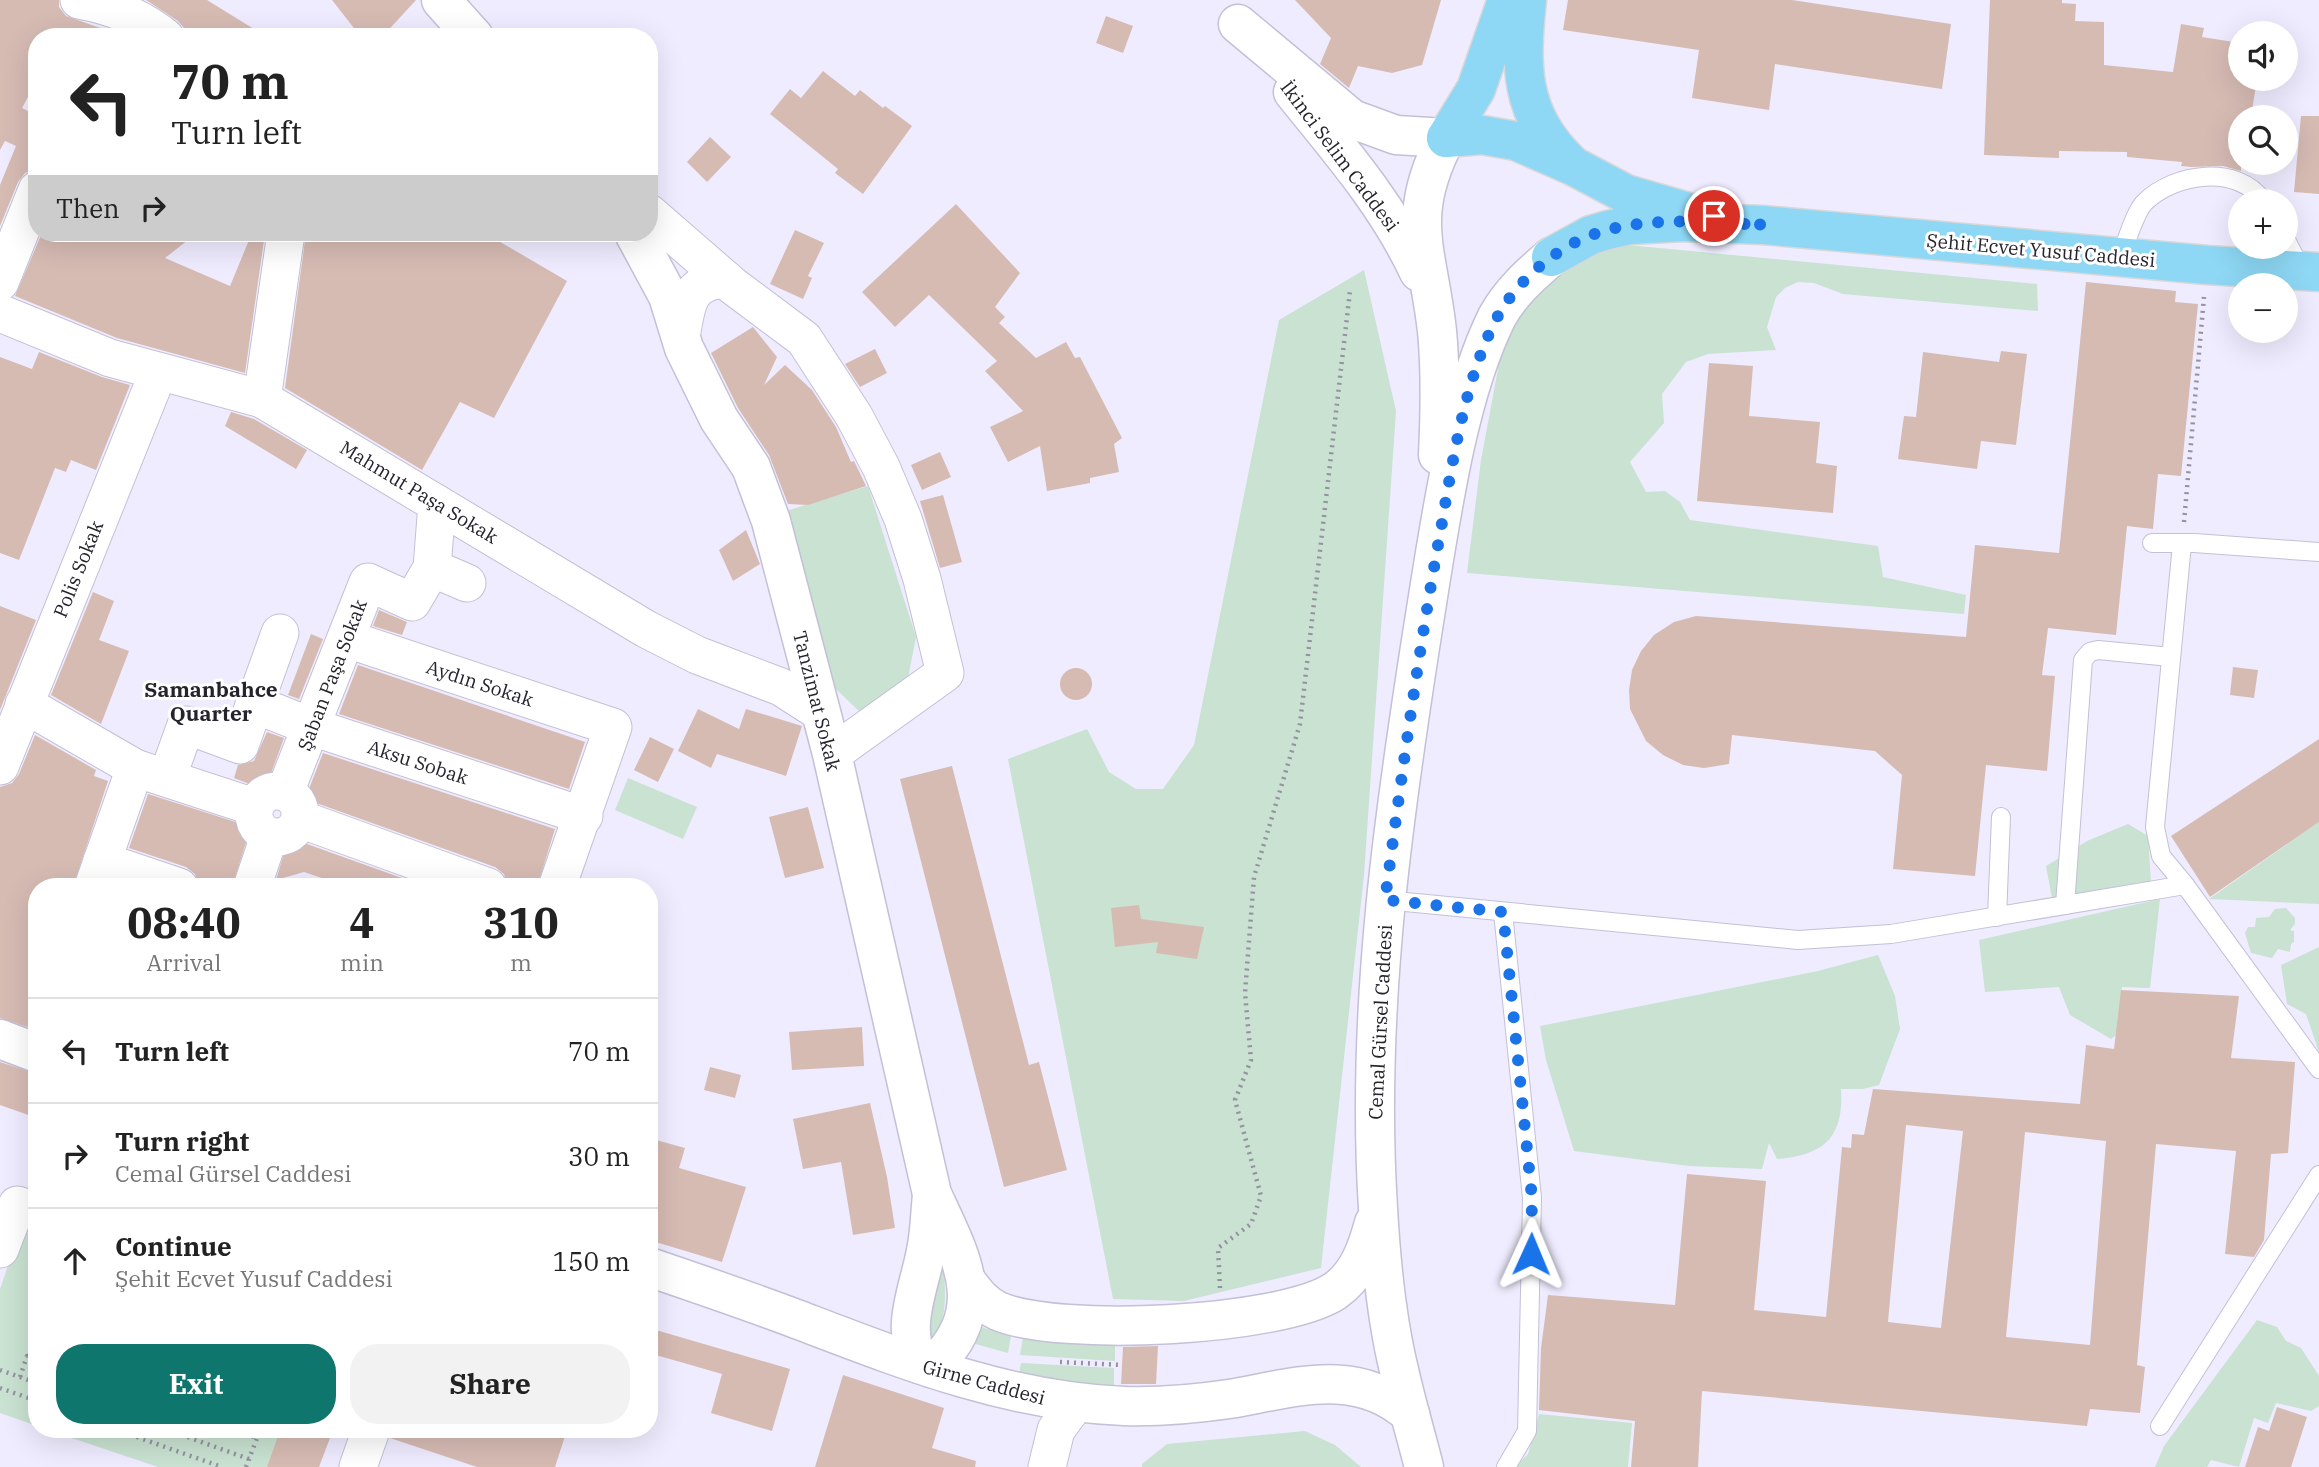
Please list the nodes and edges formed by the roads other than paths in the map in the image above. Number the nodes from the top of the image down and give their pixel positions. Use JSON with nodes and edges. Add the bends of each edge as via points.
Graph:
{"nodes":[{"id":1,"x":79,"y":0,"type":"edge"},
{"id":2,"x":441,"y":0,"type":"edge"},
{"id":3,"x":1507,"y":0,"type":"edge"},
{"id":4,"x":1527,"y":0,"type":"edge"},
{"id":5,"x":1228,"y":12,"type":"edge"},
{"id":6,"x":152,"y":28,"type":"edge"},
{"id":7,"x":465,"y":28,"type":"edge"},
{"id":8,"x":1447,"y":138,"type":"junction"},
{"id":9,"x":1573,"y":166,"type":"junction"},
{"id":10,"x":2250,"y":189,"type":"edge"},
{"id":11,"x":28,"y":212,"type":"edge"},
{"id":12,"x":658,"y":222,"type":"edge"},
{"id":13,"x":1763,"y":225,"type":"junction"},
{"id":14,"x":285,"y":242,"type":"edge"},
{"id":15,"x":639,"y":242,"type":"edge"},
{"id":16,"x":1551,"y":257,"type":"joint"},
{"id":17,"x":2120,"y":257,"type":"junction"},
{"id":18,"x":2302,"y":261,"type":"edge"},
{"id":19,"x":726,"y":279,"type":"junction"},
{"id":20,"x":0,"y":282,"type":"edge"},
{"id":21,"x":1430,"y":296,"type":"junction"},
{"id":22,"x":0,"y":313,"type":"edge"},
{"id":23,"x":681,"y":337,"type":"junction"},
{"id":24,"x":158,"y":373,"type":"junction"},
{"id":25,"x":262,"y":399,"type":"junction"},
{"id":26,"x":437,"y":504,"type":"junction"},
{"id":27,"x":2152,"y":542,"type":"dead end"},
{"id":28,"x":2182,"y":544,"type":"junction"},
{"id":29,"x":2319,"y":552,"type":"edge"},
{"id":30,"x":432,"y":568,"type":"junction"},
{"id":31,"x":1432,"y":576,"type":"junction"},
{"id":32,"x":467,"y":583,"type":"dead end"},
{"id":33,"x":280,"y":633,"type":"dead end"},
{"id":34,"x":347,"y":639,"type":"junction"},
{"id":35,"x":2171,"y":657,"type":"junction"},
{"id":36,"x":24,"y":704,"type":"junction"},
{"id":37,"x":254,"y":704,"type":"junction"},
{"id":38,"x":820,"y":712,"type":"junction"},
{"id":39,"x":312,"y":727,"type":"junction"},
{"id":40,"x":831,"y":754,"type":"junction"},
{"id":41,"x":0,"y":766,"type":"edge"},
{"id":42,"x":151,"y":773,"type":"junction"},
{"id":43,"x":277,"y":814,"type":"junction"},
{"id":44,"x":584,"y":816,"type":"junction"},
{"id":45,"x":2001,"y":817,"type":"dead end"},
{"id":46,"x":98,"y":874,"type":"edge"},
{"id":47,"x":123,"y":878,"type":"edge"},
{"id":48,"x":255,"y":878,"type":"edge"},
{"id":49,"x":462,"y":878,"type":"edge"},
{"id":50,"x":561,"y":878,"type":"edge"},
{"id":51,"x":2185,"y":885,"type":"junction"},
{"id":52,"x":1385,"y":900,"type":"junction"},
{"id":53,"x":2066,"y":905,"type":"junction"},
{"id":54,"x":1503,"y":912,"type":"junction"},
{"id":55,"x":1997,"y":917,"type":"junction"},
{"id":56,"x":0,"y":1039,"type":"edge"},
{"id":57,"x":28,"y":1050,"type":"edge"},
{"id":58,"x":2319,"y":1069,"type":"edge"},
{"id":59,"x":2319,"y":1175,"type":"edge"},
{"id":60,"x":932,"y":1194,"type":"junction"},
{"id":61,"x":1377,"y":1206,"type":"junction"},
{"id":62,"x":28,"y":1208,"type":"edge"},
{"id":63,"x":0,"y":1249,"type":"edge"},
{"id":64,"x":658,"y":1270,"type":"edge"},
{"id":65,"x":967,"y":1282,"type":"junction"},
{"id":66,"x":925,"y":1366,"type":"junction"},
{"id":67,"x":1075,"y":1404,"type":"junction"},
{"id":68,"x":1410,"y":1414,"type":"junction"},
{"id":69,"x":2160,"y":1426,"type":"dead end"},
{"id":70,"x":1047,"y":1467,"type":"edge"},
{"id":71,"x":1424,"y":1467,"type":"edge"},
{"id":72,"x":1506,"y":1467,"type":"edge"}],
"edges":[{"from":1,"to":6,"type":"street","via":[[109,5]]},
{"from":2,"to":7,"type":"street"},
{"from":3,"to":8,"type":"main road","via":[[1476,89]]},
{"from":4,"to":9,"type":"main road","via":[[1523,76],[1527,97],[1544,134]]},
{"from":5,"to":8,"type":"street","name":"İkinci Selim Caddesi","via":[[1352,119],[1396,135]]},
{"from":5,"to":21,"type":"street","name":"İkinci Selim Caddesi","via":[[1374,195]]},
{"from":8,"to":9,"type":"main road","via":[[1482,135],[1516,141]]},
{"from":8,"to":21,"type":"street","name":"Cemal Gürsel Caddesi","via":[[1429,173],[1422,207]]},
{"from":9,"to":13,"type":"main road","name":"Şehit Ecvet Yusuf Caddesi","via":[[1644,201]]},
{"from":10,"to":17,"type":"lane","via":[[2233,178],[2196,177],[2166,188],[2143,202]]},
{"from":11,"to":20,"type":"street"},
{"from":12,"to":19,"type":"street"},
{"from":13,"to":16,"type":"main road","name":"Şehit Ecvet Yusuf Caddesi","via":[[1630,225],[1591,235]]},
{"from":13,"to":17,"type":"main road","name":"Şehit Ecvet Yusuf Caddesi"},
{"from":14,"to":25,"type":"street"},
{"from":15,"to":23,"type":"street","name":"Tanzimat Sokak","via":[[668,296]]},
{"from":16,"to":31,"type":"street","name":"Cemal Gürsel Caddesi","via":[[1515,290],[1486,341],[1462,421]]},
{"from":17,"to":18,"type":"main road","name":"Şehit Ecvet Yusuf Caddesi","via":[[2207,265]]},
{"from":19,"to":23,"type":"street","via":[[706,281],[696,289]]},
{"from":19,"to":40,"type":"street","via":[[804,339],[859,426],[903,519],[945,673]]},
{"from":21,"to":31,"type":"street","name":"Cemal Gürsel Caddesi","via":[[1440,398]]},
{"from":22,"to":24,"type":"street","name":"Mahmut Paşa Sokak"},
{"from":23,"to":38,"type":"street","name":"Tanzimat Sokak","via":[[719,419],[751,467],[771,522]]},
{"from":24,"to":25,"type":"street","name":"Mahmut Paşa Sokak"},
{"from":24,"to":36,"type":"street","name":"Polis Sokak"},
{"from":25,"to":26,"type":"street","name":"Mahmut Paşa Sokak"},
{"from":26,"to":30,"type":"street","name":"Şaban Paşa Sokak"},
{"from":26,"to":38,"type":"street","name":"Mahmut Paşa Sokak","via":[[646,629],[697,655],[781,687]]},
{"from":27,"to":28,"type":"lane"},
{"from":28,"to":29,"type":"lane"},
{"from":28,"to":35,"type":"lane"},
{"from":30,"to":32,"type":"street"},
{"from":30,"to":34,"type":"street","name":"Şaban Paşa Sokak","via":[[412,602],[368,582]]},
{"from":31,"to":52,"type":"street","name":"Cemal Gürsel Caddesi"},
{"from":33,"to":37,"type":"street"},
{"from":34,"to":39,"type":"street","name":"Şaban Paşa Sokak"},
{"from":34,"to":44,"type":"street","name":"Aydın Sokak","via":[[613,727]]},
{"from":35,"to":51,"type":"lane","via":[[2154,827],[2161,856]]},
{"from":35,"to":53,"type":"lane","via":[[2098,650],[2083,660]]},
{"from":36,"to":41,"type":"street","name":"Polis Sokak"},
{"from":36,"to":42,"type":"street"},
{"from":37,"to":39,"type":"street","name":"Aksu Sobak"},
{"from":37,"to":42,"type":"street","via":[[240,744],[186,725]]},
{"from":38,"to":40,"type":"street","name":"Tanzimat Sokak"},
{"from":39,"to":43,"type":"street","name":"Şaban Paşa Sokak"},
{"from":39,"to":44,"type":"street","name":"Aksu Sobak"},
{"from":40,"to":60,"type":"street","name":"Tanzimat Sokak"},
{"from":42,"to":43,"type":"street"},
{"from":42,"to":46,"type":"street"},
{"from":43,"to":48,"type":"street","name":"Şaban Paşa Sokak"},
{"from":43,"to":49,"type":"street"},
{"from":44,"to":50,"type":"street"},
{"from":45,"to":55,"type":"lane"},
{"from":46,"to":47,"type":"street"},
{"from":51,"to":53,"type":"lane"},
{"from":51,"to":58,"type":"lane"},
{"from":52,"to":54,"type":"lane"},
{"from":52,"to":61,"type":"street","name":"Cemal Gürsel Caddesi","via":[[1374,1090]]},
{"from":53,"to":55,"type":"lane"},
{"from":54,"to":55,"type":"lane","via":[[1798,940],[1891,934]]},
{"from":54,"to":72,"type":"lane","via":[[1532,1198],[1527,1431]]},
{"from":56,"to":57,"type":"street"},
{"from":59,"to":69,"type":"lane"},
{"from":60,"to":65,"type":"street","name":"Tanzimat Sokak"},
{"from":60,"to":66,"type":"street","name":"Tanzimat Sokak","via":[[927,1247],[909,1330],[913,1352]]},
{"from":61,"to":65,"type":"street","via":[[1363,1258],[1352,1276],[1321,1299],[1255,1317],[1122,1325],[1054,1322],[999,1311],[982,1302]]},
{"from":61,"to":68,"type":"street","name":"Cemal Gürsel Caddesi","via":[[1390,1320]]},
{"from":62,"to":63,"type":"street","via":[[16,1205]]},
{"from":64,"to":66,"type":"street","name":"Girne Caddesi"},
{"from":65,"to":66,"type":"street","name":"Tanzimat Sokak","via":[[966,1312],[955,1343]]},
{"from":66,"to":67,"type":"street","name":"Girne Caddesi","via":[[1009,1392]]},
{"from":67,"to":68,"type":"street","name":"Girne Caddesi","via":[[1163,1406],[1312,1384],[1370,1389],[1393,1399]]},
{"from":67,"to":70,"type":"street","via":[[1056,1430]]},
{"from":68,"to":71,"type":"street","name":"Cemal Gürsel Caddesi"}]}
